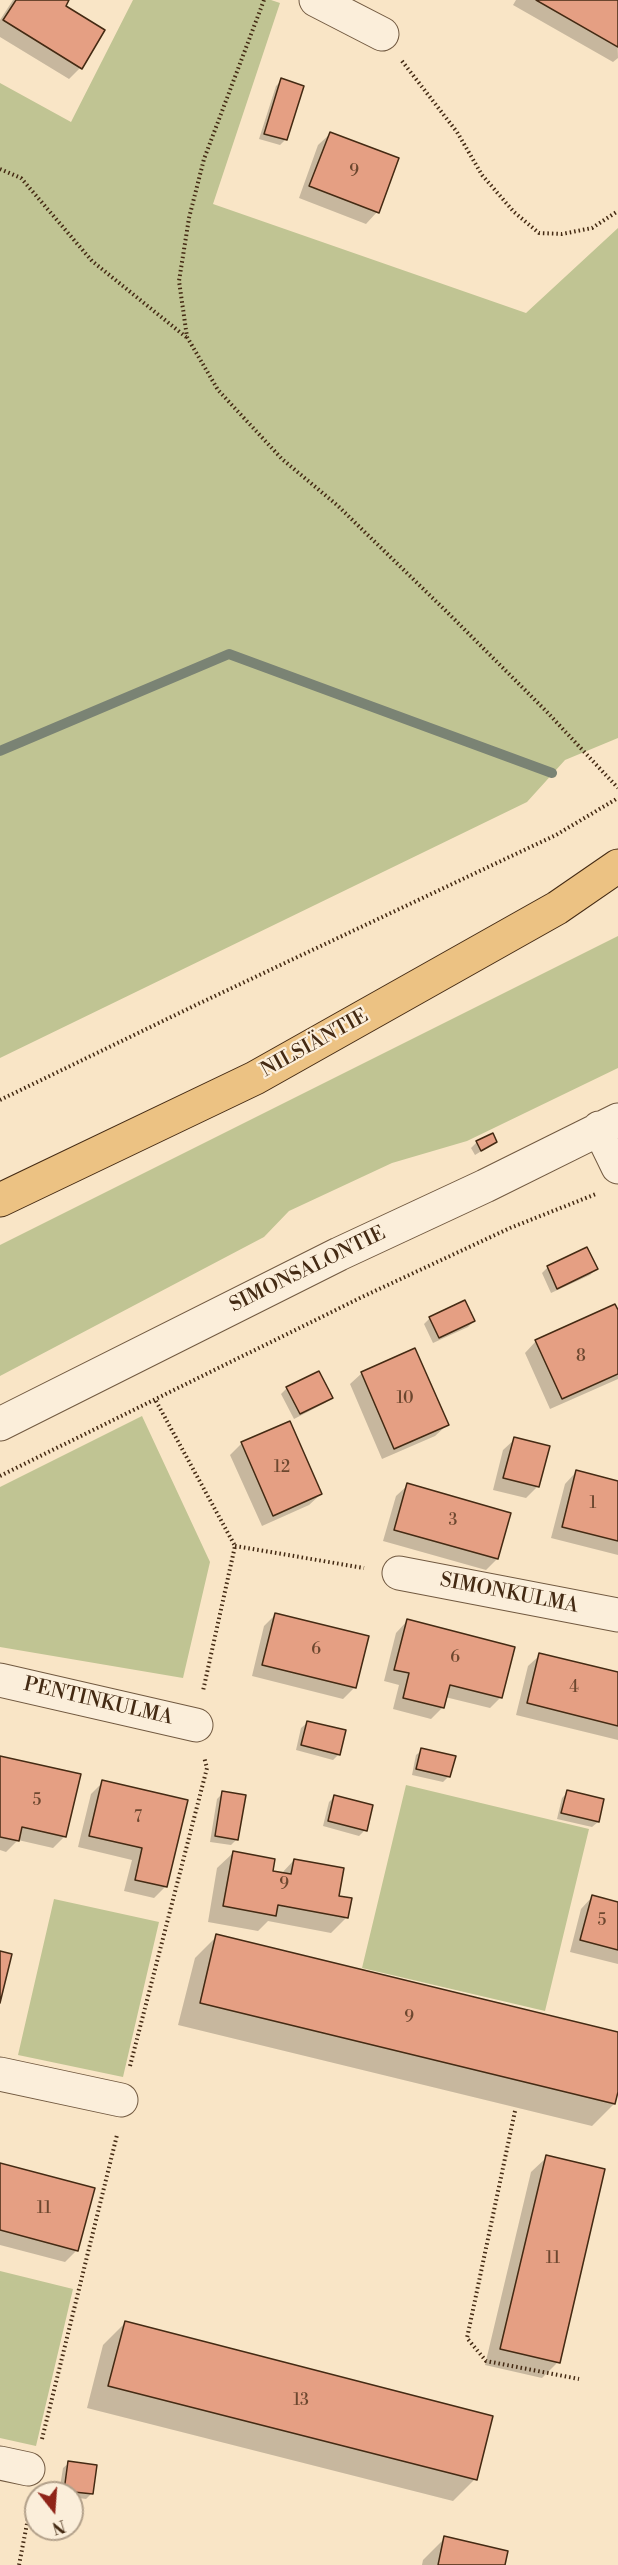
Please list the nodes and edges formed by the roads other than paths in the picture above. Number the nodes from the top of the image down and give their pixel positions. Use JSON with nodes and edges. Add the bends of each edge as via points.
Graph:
{"nodes":[{"id":1,"x":316,"y":0,"type":"edge"},
{"id":2,"x":382,"y":34,"type":"road end"},
{"id":3,"x":618,"y":866,"type":"edge"},
{"id":4,"x":608,"y":1124,"type":"edge"},
{"id":5,"x":610,"y":1179,"type":"edge"},
{"id":6,"x":0,"y":1200,"type":"edge"},
{"id":7,"x":0,"y":1424,"type":"edge"},
{"id":8,"x":399,"y":1574,"type":"road end"},
{"id":9,"x":618,"y":1615,"type":"edge"},
{"id":10,"x":0,"y":1680,"type":"edge"},
{"id":11,"x":196,"y":1725,"type":"road end"},
{"id":12,"x":0,"y":2074,"type":"edge"},
{"id":13,"x":121,"y":2100,"type":"road end"}],
"edges":[{"from":1,"to":2,"type":"street"},
{"from":3,"to":6,"type":"main road","name":"NILSIÄNTIE","via":[[557,908],[255,1078]]},
{"from":4,"to":5,"type":"street"},
{"from":4,"to":7,"type":"street","name":"SIMONSALONTIE","via":[[256,1294]]},
{"from":8,"to":9,"type":"street","name":"SIMONKULMA"},
{"from":10,"to":11,"type":"street","name":"PENTINKULMA"},
{"from":12,"to":13,"type":"street"}]}
